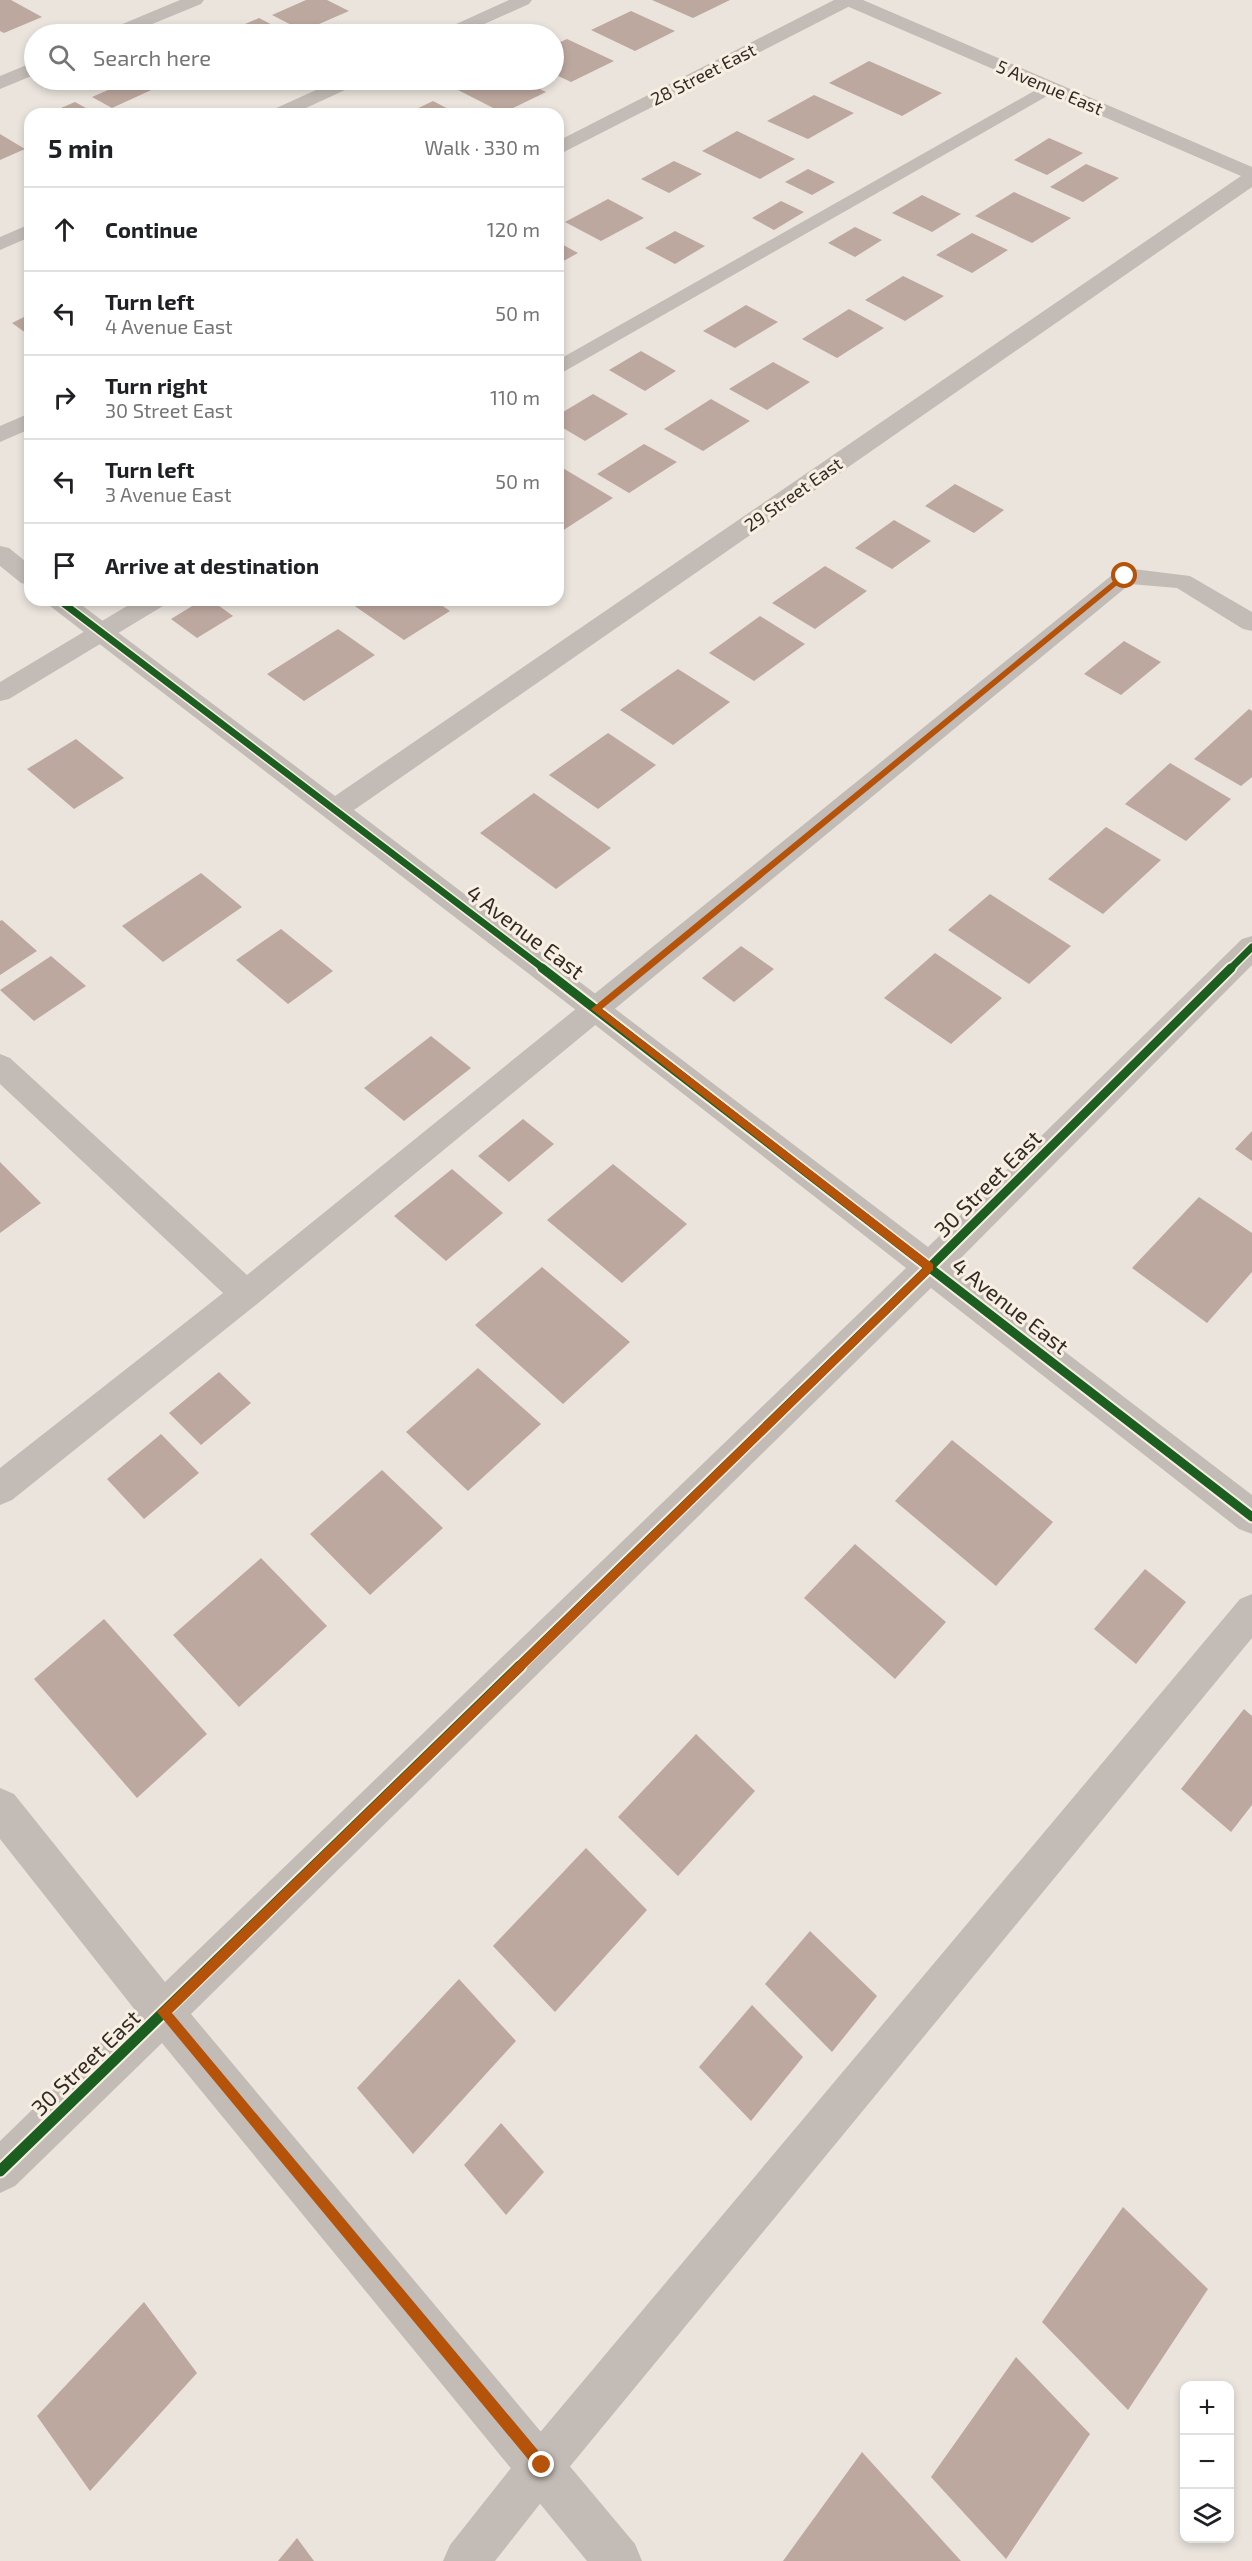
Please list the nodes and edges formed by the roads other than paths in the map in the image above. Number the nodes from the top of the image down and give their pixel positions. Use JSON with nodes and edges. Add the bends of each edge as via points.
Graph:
{"nodes":[{"id":1,"x":195,"y":0,"type":"edge"},
{"id":2,"x":523,"y":0,"type":"edge"},
{"id":3,"x":848,"y":0,"type":"edge"},
{"id":4,"x":138,"y":24,"type":"edge"},
{"id":5,"x":471,"y":24,"type":"edge"},
{"id":6,"x":24,"y":72,"type":"edge"},
{"id":7,"x":0,"y":83,"type":"edge"},
{"id":8,"x":1050,"y":87,"type":"junction"},
{"id":9,"x":331,"y":90,"type":"edge"},
{"id":10,"x":292,"y":108,"type":"edge"},
{"id":11,"x":564,"y":146,"type":"edge"},
{"id":12,"x":1252,"y":176,"type":"edge"},
{"id":13,"x":24,"y":233,"type":"edge"},
{"id":14,"x":0,"y":244,"type":"edge"},
{"id":15,"x":564,"y":366,"type":"edge"},
{"id":16,"x":24,"y":423,"type":"edge"},
{"id":17,"x":0,"y":435,"type":"edge"},
{"id":18,"x":0,"y":554,"type":"edge"},
{"id":19,"x":24,"y":572,"type":"edge"},
{"id":20,"x":67,"y":606,"type":"edge"},
{"id":21,"x":145,"y":606,"type":"edge"},
{"id":22,"x":1252,"y":623,"type":"edge"},
{"id":23,"x":100,"y":632,"type":"junction"},
{"id":24,"x":0,"y":693,"type":"edge"},
{"id":25,"x":334,"y":810,"type":"junction"},
{"id":26,"x":1252,"y":947,"type":"edge"},
{"id":27,"x":596,"y":1009,"type":"junction"},
{"id":28,"x":0,"y":1066,"type":"edge"},
{"id":29,"x":930,"y":1267,"type":"junction"},
{"id":30,"x":246,"y":1294,"type":"junction"},
{"id":31,"x":0,"y":1489,"type":"edge"},
{"id":32,"x":1252,"y":1517,"type":"edge"},
{"id":33,"x":1252,"y":1611,"type":"edge"},
{"id":34,"x":0,"y":1808,"type":"edge"},
{"id":35,"x":164,"y":2012,"type":"junction"},
{"id":36,"x":0,"y":2171,"type":"edge"},
{"id":37,"x":542,"y":2465,"type":"junction"},
{"id":38,"x":465,"y":2561,"type":"edge"},
{"id":39,"x":618,"y":2561,"type":"edge"}],
"edges":[{"from":1,"to":4,"type":"street"},
{"from":2,"to":5,"type":"lane"},
{"from":3,"to":8,"type":"street","name":"5 Avenue East"},
{"from":3,"to":11,"type":"street","name":"28 Street East"},
{"from":6,"to":7,"type":"street"},
{"from":8,"to":12,"type":"street","name":"5 Avenue East"},
{"from":8,"to":15,"type":"lane"},
{"from":9,"to":10,"type":"lane"},
{"from":12,"to":25,"type":"street","name":"29 Street East"},
{"from":13,"to":14,"type":"lane"},
{"from":16,"to":17,"type":"street"},
{"from":18,"to":19,"type":"street"},
{"from":20,"to":23,"type":"street","name":"4 Avenue East"},
{"from":21,"to":23,"type":"lane"},
{"from":22,"to":27,"type":"lane","via":[[1182,581],[1125,576]]},
{"from":23,"to":24,"type":"lane"},
{"from":23,"to":25,"type":"street","name":"4 Avenue East"},
{"from":25,"to":27,"type":"street","name":"4 Avenue East"},
{"from":26,"to":29,"type":"street","name":"30 Street East"},
{"from":27,"to":29,"type":"street","name":"4 Avenue East"},
{"from":27,"to":30,"type":"lane"},
{"from":28,"to":30,"type":"lane"},
{"from":29,"to":32,"type":"street","name":"4 Avenue East"},
{"from":29,"to":35,"type":"street","name":"30 Street East"},
{"from":30,"to":31,"type":"lane"},
{"from":33,"to":37,"type":"lane"},
{"from":34,"to":35,"type":"street"},
{"from":35,"to":36,"type":"street","name":"30 Street East"},
{"from":35,"to":37,"type":"street"},
{"from":37,"to":38,"type":"lane"},
{"from":37,"to":39,"type":"street"}]}
